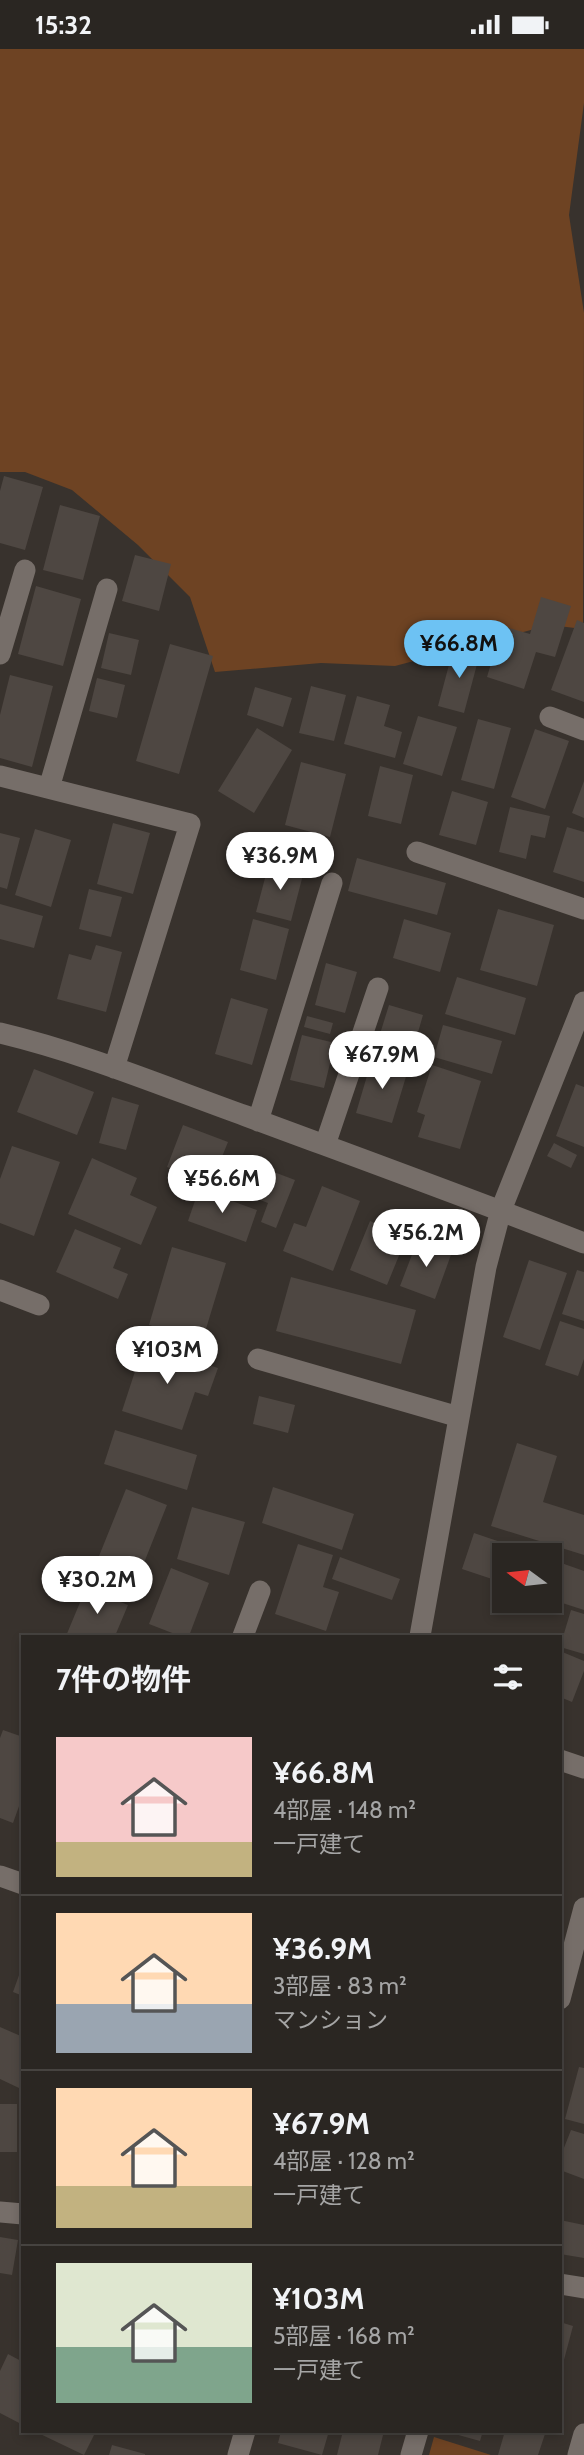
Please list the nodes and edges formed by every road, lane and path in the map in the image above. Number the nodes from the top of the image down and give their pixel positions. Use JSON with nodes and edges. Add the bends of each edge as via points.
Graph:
{"nodes":[{"id":1,"x":25,"y":570,"type":"dead end"},
{"id":2,"x":107,"y":589,"type":"dead end"},
{"id":3,"x":0,"y":654,"type":"edge"},
{"id":4,"x":550,"y":717,"type":"dead end"},
{"id":5,"x":584,"y":730,"type":"edge"},
{"id":6,"x":0,"y":776,"type":"edge"},
{"id":7,"x":49,"y":788,"type":"junction"},
{"id":8,"x":417,"y":852,"type":"dead end"},
{"id":9,"x":332,"y":883,"type":"dead end"},
{"id":10,"x":584,"y":909,"type":"edge"},
{"id":11,"x":378,"y":988,"type":"dead end"},
{"id":12,"x":584,"y":1002,"type":"edge"},
{"id":13,"x":0,"y":1033,"type":"edge"},
{"id":14,"x":114,"y":1068,"type":"junction"},
{"id":15,"x":258,"y":1121,"type":"junction"},
{"id":16,"x":325,"y":1145,"type":"junction"},
{"id":17,"x":501,"y":1210,"type":"junction"},
{"id":18,"x":584,"y":1243,"type":"edge"},
{"id":19,"x":0,"y":1290,"type":"edge"},
{"id":20,"x":39,"y":1305,"type":"dead end"},
{"id":21,"x":258,"y":1359,"type":"dead end"},
{"id":22,"x":459,"y":1417,"type":"junction"},
{"id":23,"x":260,"y":1591,"type":"dead end"},
{"id":24,"x":243,"y":1635,"type":"edge"},
{"id":25,"x":420,"y":1635,"type":"edge"},
{"id":26,"x":562,"y":1761,"type":"edge"},
{"id":27,"x":584,"y":1768,"type":"edge"},
{"id":28,"x":0,"y":1876,"type":"edge"},
{"id":29,"x":21,"y":1883,"type":"edge"},
{"id":30,"x":584,"y":1908,"type":"edge"},
{"id":31,"x":562,"y":1991,"type":"edge"},
{"id":32,"x":0,"y":2211,"type":"edge"},
{"id":33,"x":21,"y":2214,"type":"edge"},
{"id":34,"x":562,"y":2284,"type":"edge"},
{"id":35,"x":584,"y":2288,"type":"edge"},
{"id":36,"x":244,"y":2433,"type":"edge"},
{"id":37,"x":417,"y":2433,"type":"edge"},
{"id":38,"x":584,"y":2434,"type":"edge"},
{"id":39,"x":237,"y":2455,"type":"edge"},
{"id":40,"x":411,"y":2455,"type":"edge"},
{"id":41,"x":578,"y":2455,"type":"edge"}],
"edges":[{"from":1,"to":3,"type":"street"},
{"from":2,"to":7,"type":"street"},
{"from":4,"to":5,"type":"street"},
{"from":6,"to":7,"type":"street"},
{"from":7,"to":14,"type":"street","via":[[190,824]]},
{"from":8,"to":10,"type":"street"},
{"from":9,"to":15,"type":"street"},
{"from":11,"to":16,"type":"street"},
{"from":12,"to":17,"type":"street"},
{"from":13,"to":14,"type":"street"},
{"from":14,"to":15,"type":"street"},
{"from":15,"to":16,"type":"street"},
{"from":16,"to":17,"type":"street"},
{"from":17,"to":18,"type":"street"},
{"from":17,"to":22,"type":"street"},
{"from":19,"to":20,"type":"street"},
{"from":21,"to":22,"type":"street"},
{"from":22,"to":25,"type":"street"},
{"from":23,"to":24,"type":"street"},
{"from":26,"to":27,"type":"street"},
{"from":28,"to":29,"type":"street"},
{"from":30,"to":31,"type":"street"},
{"from":32,"to":33,"type":"street"},
{"from":34,"to":35,"type":"street"},
{"from":36,"to":39,"type":"street"},
{"from":37,"to":40,"type":"street"},
{"from":38,"to":41,"type":"street"}]}
